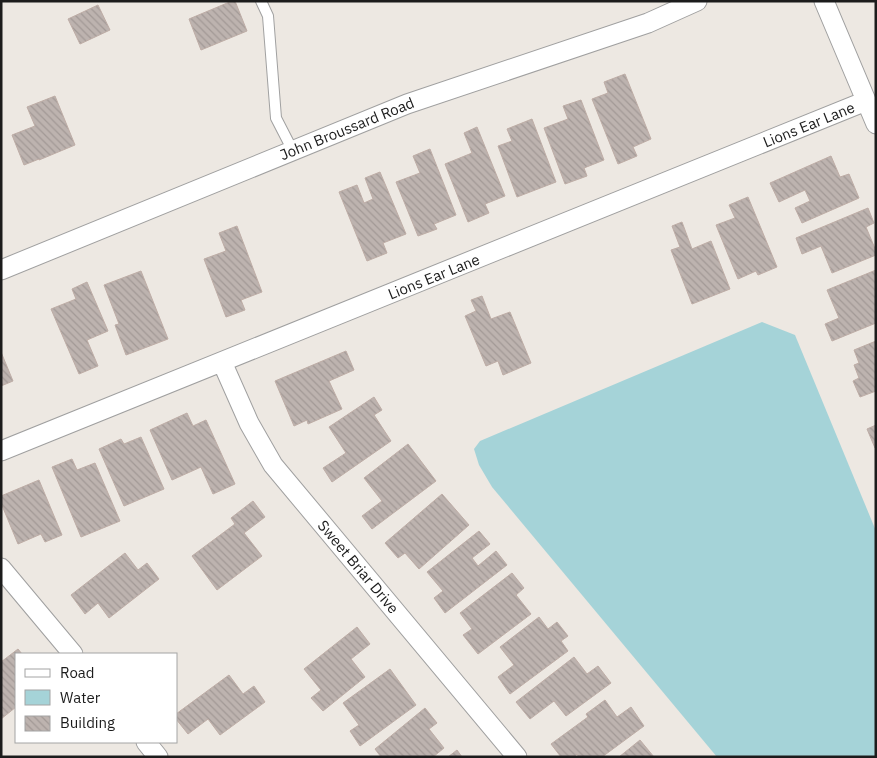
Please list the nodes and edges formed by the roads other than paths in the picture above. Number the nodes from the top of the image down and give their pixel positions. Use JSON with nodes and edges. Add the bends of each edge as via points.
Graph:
{"nodes":[{"id":1,"x":261,"y":1,"type":"edge"},
{"id":2,"x":697,"y":1,"type":"edge"},
{"id":3,"x":824,"y":1,"type":"edge"},
{"id":4,"x":866,"y":101,"type":"junction"},
{"id":5,"x":876,"y":124,"type":"edge"},
{"id":6,"x":293,"y":151,"type":"junction"},
{"id":7,"x":1,"y":270,"type":"edge"},
{"id":8,"x":222,"y":362,"type":"junction"},
{"id":9,"x":1,"y":452,"type":"edge"},
{"id":10,"x":1,"y":568,"type":"edge"},
{"id":11,"x":72,"y":653,"type":"edge"},
{"id":12,"x":147,"y":743,"type":"edge"},
{"id":13,"x":158,"y":757,"type":"edge"},
{"id":14,"x":517,"y":757,"type":"edge"}],
"edges":[{"from":1,"to":6,"type":"lane","via":[[268,16],[276,118]]},
{"from":2,"to":6,"type":"street","name":"John Broussard Road","via":[[648,23],[406,104]]},
{"from":3,"to":4,"type":"street"},
{"from":4,"to":5,"type":"street"},
{"from":4,"to":8,"type":"street","name":"Lions Ear Lane"},
{"from":6,"to":7,"type":"street","name":"John Broussard Road"},
{"from":8,"to":9,"type":"street","name":"Lions Ear Lane"},
{"from":8,"to":14,"type":"street","name":"Sweet Briar Drive","via":[[273,464]]},
{"from":10,"to":11,"type":"street"},
{"from":12,"to":13,"type":"street"}]}
